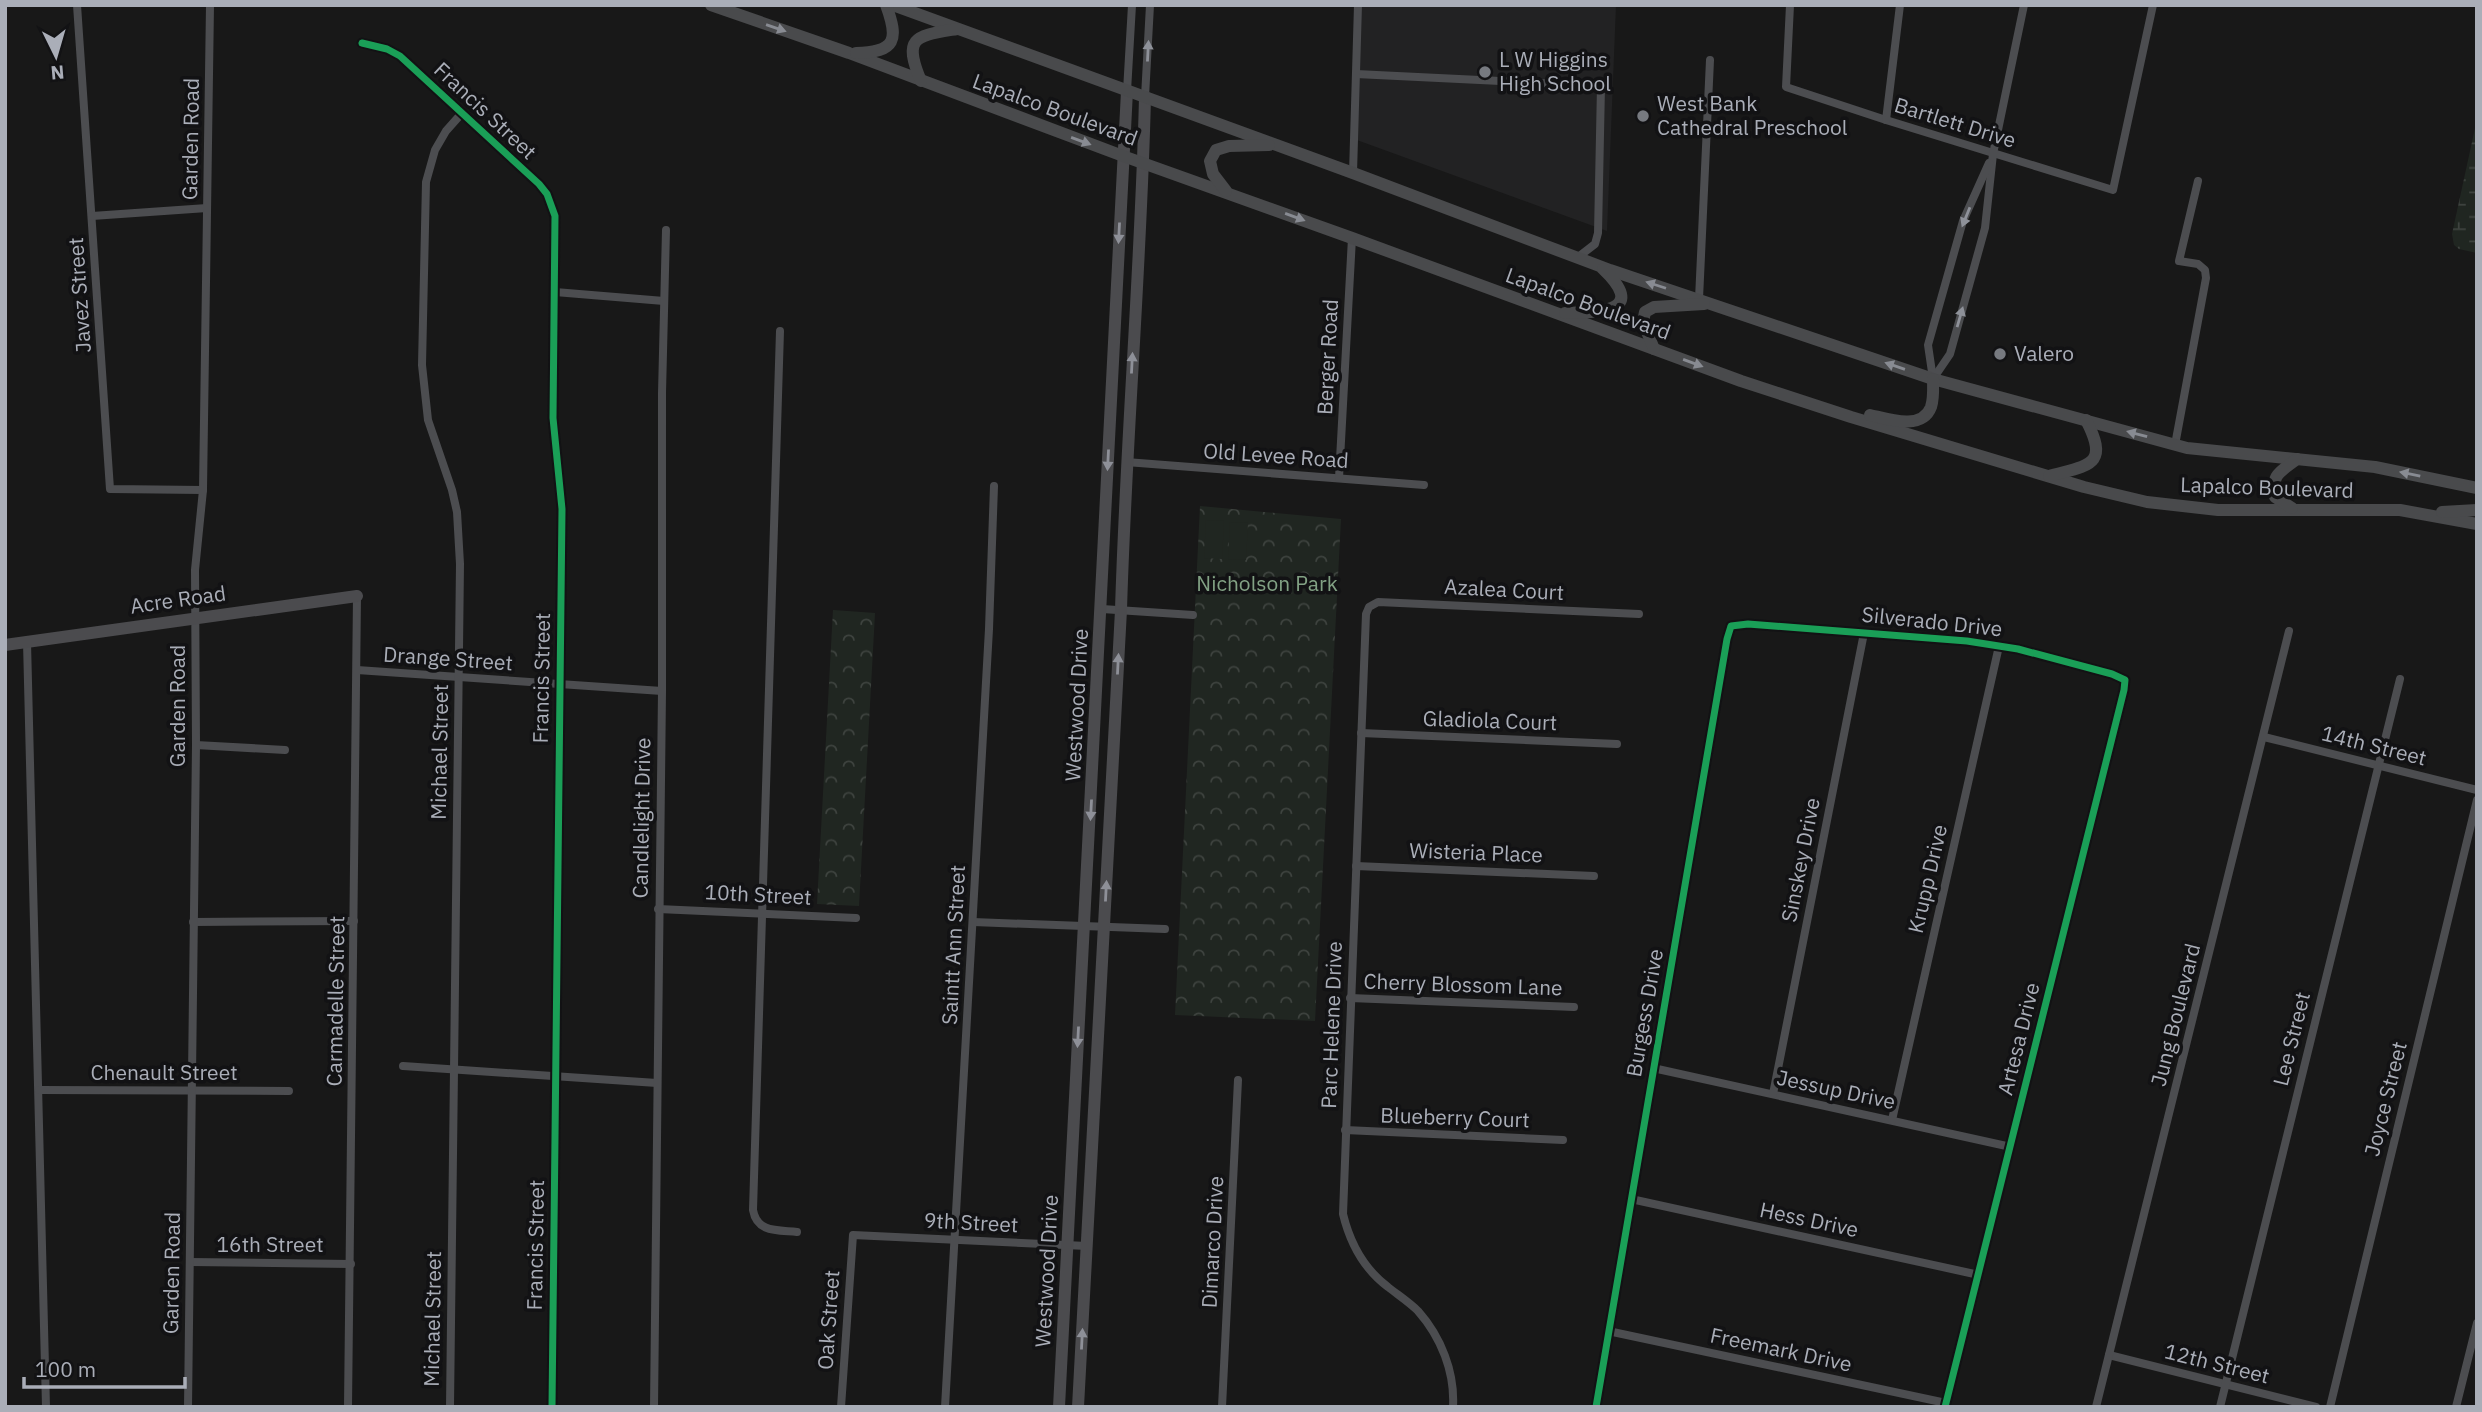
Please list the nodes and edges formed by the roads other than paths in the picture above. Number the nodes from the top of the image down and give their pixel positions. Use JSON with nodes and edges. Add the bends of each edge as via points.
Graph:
{"nodes":[{"id":1,"x":78,"y":5,"type":"edge"},
{"id":2,"x":210,"y":5,"type":"edge"},
{"id":3,"x":711,"y":5,"type":"edge"},
{"id":4,"x":886,"y":5,"type":"edge"},
{"id":5,"x":893,"y":5,"type":"edge"},
{"id":6,"x":1132,"y":5,"type":"edge"},
{"id":7,"x":1150,"y":5,"type":"edge"},
{"id":8,"x":1358,"y":5,"type":"edge"},
{"id":9,"x":1790,"y":5,"type":"edge"},
{"id":10,"x":1900,"y":5,"type":"edge"},
{"id":11,"x":2024,"y":5,"type":"edge"},
{"id":12,"x":2153,"y":5,"type":"edge"},
{"id":13,"x":957,"y":29,"type":"junction"},
{"id":14,"x":362,"y":43,"type":"dead end"},
{"id":15,"x":849,"y":53,"type":"junction"},
{"id":16,"x":1710,"y":60,"type":"dead end"},
{"id":17,"x":1356,"y":74,"type":"junction"},
{"id":18,"x":921,"y":81,"type":"junction"},
{"id":19,"x":1127,"y":91,"type":"junction"},
{"id":20,"x":1145,"y":97,"type":"junction"},
{"id":21,"x":462,"y":113,"type":"junction"},
{"id":22,"x":1886,"y":120,"type":"junction"},
{"id":23,"x":1276,"y":145,"type":"junction"},
{"id":24,"x":1993,"y":154,"type":"junction"},
{"id":25,"x":1123,"y":156,"type":"junction"},
{"id":26,"x":1144,"y":162,"type":"junction"},
{"id":27,"x":1353,"y":173,"type":"junction"},
{"id":28,"x":2198,"y":181,"type":"dead end"},
{"id":29,"x":1227,"y":192,"type":"junction"},
{"id":30,"x":207,"y":208,"type":"junction"},
{"id":31,"x":92,"y":216,"type":"junction"},
{"id":32,"x":666,"y":230,"type":"dead end"},
{"id":33,"x":1352,"y":238,"type":"junction"},
{"id":34,"x":1577,"y":258,"type":"junction"},
{"id":35,"x":1599,"y":266,"type":"junction"},
{"id":36,"x":555,"y":292,"type":"junction"},
{"id":37,"x":664,"y":301,"type":"junction"},
{"id":38,"x":1705,"y":301,"type":"junction"},
{"id":39,"x":1558,"y":314,"type":"junction"},
{"id":40,"x":780,"y":331,"type":"dead end"},
{"id":41,"x":1654,"y":349,"type":"junction"},
{"id":42,"x":1933,"y":379,"type":"junction"},
{"id":43,"x":1812,"y":403,"type":"junction"},
{"id":44,"x":2086,"y":420,"type":"junction"},
{"id":45,"x":2175,"y":445,"type":"junction"},
{"id":46,"x":2297,"y":459,"type":"junction"},
{"id":47,"x":1126,"y":462,"type":"junction"},
{"id":48,"x":2049,"y":476,"type":"junction"},
{"id":49,"x":1339,"y":478,"type":"junction"},
{"id":50,"x":1424,"y":485,"type":"dead end"},
{"id":51,"x":993,"y":486,"type":"dead end"},
{"id":52,"x":2477,"y":488,"type":"edge"},
{"id":53,"x":203,"y":491,"type":"junction"},
{"id":54,"x":2296,"y":510,"type":"junction"},
{"id":55,"x":2477,"y":510,"type":"edge"},
{"id":56,"x":2428,"y":513,"type":"junction"},
{"id":57,"x":2477,"y":524,"type":"edge"},
{"id":58,"x":357,"y":596,"type":"joint"},
{"id":59,"x":1369,"y":607,"type":"joint"},
{"id":60,"x":1102,"y":609,"type":"junction"},
{"id":61,"x":1121,"y":610,"type":"junction"},
{"id":62,"x":1639,"y":614,"type":"dead end"},
{"id":63,"x":1193,"y":615,"type":"dead end"},
{"id":64,"x":196,"y":617,"type":"junction"},
{"id":65,"x":1731,"y":625,"type":"joint"},
{"id":66,"x":2289,"y":631,"type":"dead end"},
{"id":67,"x":1864,"y":633,"type":"junction"},
{"id":68,"x":27,"y":642,"type":"junction"},
{"id":69,"x":5,"y":645,"type":"edge"},
{"id":70,"x":1999,"y":646,"type":"junction"},
{"id":71,"x":357,"y":670,"type":"junction"},
{"id":72,"x":458,"y":677,"type":"junction"},
{"id":73,"x":2400,"y":679,"type":"dead end"},
{"id":74,"x":2125,"y":680,"type":"joint"},
{"id":75,"x":559,"y":684,"type":"junction"},
{"id":76,"x":662,"y":691,"type":"junction"},
{"id":77,"x":1361,"y":733,"type":"junction"},
{"id":78,"x":2263,"y":737,"type":"junction"},
{"id":79,"x":1617,"y":744,"type":"dead end"},
{"id":80,"x":196,"y":745,"type":"junction"},
{"id":81,"x":285,"y":750,"type":"dead end"},
{"id":82,"x":2378,"y":765,"type":"junction"},
{"id":83,"x":2477,"y":790,"type":"edge"},
{"id":84,"x":2477,"y":800,"type":"edge"},
{"id":85,"x":1356,"y":866,"type":"junction"},
{"id":86,"x":1594,"y":876,"type":"dead end"},
{"id":87,"x":658,"y":909,"type":"junction"},
{"id":88,"x":763,"y":912,"type":"junction"},
{"id":89,"x":856,"y":918,"type":"dead end"},
{"id":90,"x":354,"y":921,"type":"junction"},
{"id":91,"x":193,"y":922,"type":"junction"},
{"id":92,"x":973,"y":922,"type":"junction"},
{"id":93,"x":1084,"y":927,"type":"junction"},
{"id":94,"x":1104,"y":928,"type":"junction"},
{"id":95,"x":1164,"y":929,"type":"dead end"},
{"id":96,"x":1350,"y":998,"type":"junction"},
{"id":97,"x":1574,"y":1007,"type":"dead end"},
{"id":98,"x":403,"y":1066,"type":"dead end"},
{"id":99,"x":1653,"y":1068,"type":"junction"},
{"id":100,"x":454,"y":1070,"type":"junction"},
{"id":101,"x":555,"y":1076,"type":"junction"},
{"id":102,"x":1238,"y":1080,"type":"dead end"},
{"id":103,"x":657,"y":1083,"type":"junction"},
{"id":104,"x":39,"y":1090,"type":"junction"},
{"id":105,"x":192,"y":1090,"type":"junction"},
{"id":106,"x":289,"y":1091,"type":"dead end"},
{"id":107,"x":1773,"y":1094,"type":"junction"},
{"id":108,"x":1892,"y":1120,"type":"junction"},
{"id":109,"x":1345,"y":1130,"type":"junction"},
{"id":110,"x":1563,"y":1140,"type":"dead end"},
{"id":111,"x":2011,"y":1147,"type":"junction"},
{"id":112,"x":1631,"y":1199,"type":"junction"},
{"id":113,"x":797,"y":1232,"type":"dead end"},
{"id":114,"x":853,"y":1236,"type":"joint"},
{"id":115,"x":954,"y":1239,"type":"junction"},
{"id":116,"x":1068,"y":1245,"type":"junction"},
{"id":117,"x":1087,"y":1246,"type":"junction"},
{"id":118,"x":190,"y":1262,"type":"junction"},
{"id":119,"x":351,"y":1264,"type":"junction"},
{"id":120,"x":1979,"y":1275,"type":"junction"},
{"id":121,"x":2477,"y":1323,"type":"edge"},
{"id":122,"x":1608,"y":1331,"type":"junction"},
{"id":123,"x":2109,"y":1355,"type":"junction"},
{"id":124,"x":2225,"y":1384,"type":"junction"},
{"id":125,"x":1946,"y":1405,"type":"edge"},
{"id":126,"x":46,"y":1407,"type":"edge"},
{"id":127,"x":188,"y":1407,"type":"edge"},
{"id":128,"x":348,"y":1407,"type":"edge"},
{"id":129,"x":450,"y":1407,"type":"edge"},
{"id":130,"x":552,"y":1407,"type":"edge"},
{"id":131,"x":654,"y":1407,"type":"edge"},
{"id":132,"x":841,"y":1407,"type":"edge"},
{"id":133,"x":945,"y":1407,"type":"edge"},
{"id":134,"x":1059,"y":1407,"type":"edge"},
{"id":135,"x":1079,"y":1407,"type":"edge"},
{"id":136,"x":1222,"y":1407,"type":"edge"},
{"id":137,"x":1453,"y":1407,"type":"edge"},
{"id":138,"x":1596,"y":1407,"type":"edge"},
{"id":139,"x":2096,"y":1407,"type":"edge"},
{"id":140,"x":2220,"y":1407,"type":"edge"},
{"id":141,"x":2316,"y":1407,"type":"edge"},
{"id":142,"x":2330,"y":1407,"type":"edge"},
{"id":143,"x":2456,"y":1407,"type":"edge"}],
"edges":[{"from":1,"to":31,"type":"street","name":"Javez Street"},
{"from":2,"to":30,"type":"street","name":"Garden Road"},
{"from":3,"to":15,"type":"main road","name":"Lapalco Boulevard","one_way":true},
{"from":4,"to":15,"type":"main road","via":[[894,28],[892,41],[874,52]]},
{"from":5,"to":13,"type":"main road","name":"Lapalco Boulevard"},
{"from":6,"to":19,"type":"street","name":"Westwood Drive"},
{"from":20,"to":7,"type":"street","name":"Westwood Drive","one_way":true},
{"from":8,"to":17,"type":"street"},
{"from":9,"to":22,"type":"street","name":"Bartlett Drive","via":[[1786,87]]},
{"from":10,"to":22,"type":"street"},
{"from":11,"to":24,"type":"street"},
{"from":12,"to":24,"type":"street","name":"Bartlett Drive","via":[[2113,190]]},
{"from":13,"to":18,"type":"main road","via":[[923,35],[913,46],[912,59]]},
{"from":13,"to":19,"type":"main road","name":"Lapalco Boulevard"},
{"from":14,"to":21,"type":"street","name":"Francis Street","via":[[400,56]]},
{"from":15,"to":18,"type":"main road","name":"Lapalco Boulevard"},
{"from":16,"to":38,"type":"street"},
{"from":17,"to":27,"type":"street"},
{"from":17,"to":34,"type":"street","via":[[1601,86],[1598,233],[1595,244]]},
{"from":18,"to":25,"type":"main road","name":"Lapalco Boulevard","one_way":true},
{"from":19,"to":20,"type":"main road","name":"Lapalco Boulevard"},
{"from":19,"to":25,"type":"street","name":"Westwood Drive"},
{"from":20,"to":23,"type":"main road","name":"Lapalco Boulevard"},
{"from":20,"to":26,"type":"street","name":"Westwood Drive"},
{"from":21,"to":36,"type":"street","name":"Francis Street","via":[[547,194],[555,216]]},
{"from":21,"to":72,"type":"street","name":"Michael Street","via":[[435,150],[426,183],[422,365],[428,420],[457,513]]},
{"from":22,"to":24,"type":"street","name":"Bartlett Drive"},
{"from":23,"to":27,"type":"main road","name":"Lapalco Boulevard"},
{"from":23,"to":29,"type":"main road","via":[[1216,150],[1210,160],[1213,174]]},
{"from":42,"to":24,"type":"street","one_way":true,"via":[[1950,354],[1985,228]]},
{"from":24,"to":42,"type":"street","one_way":true,"via":[[1963,221],[1928,345]]},
{"from":25,"to":26,"type":"main road","name":"Lapalco Boulevard"},
{"from":25,"to":60,"type":"street","name":"Westwood Drive","one_way":true},
{"from":26,"to":29,"type":"main road","name":"Lapalco Boulevard"},
{"from":47,"to":26,"type":"street","name":"Westwood Drive","one_way":true},
{"from":27,"to":34,"type":"main road","name":"Lapalco Boulevard"},
{"from":28,"to":45,"type":"street","via":[[2179,261],[2198,264],[2206,278]]},
{"from":29,"to":33,"type":"main road","name":"Lapalco Boulevard","one_way":true},
{"from":30,"to":31,"type":"street"},
{"from":30,"to":53,"type":"street","name":"Garden Road"},
{"from":31,"to":53,"type":"street","name":"Javez Street","via":[[110,489]]},
{"from":32,"to":37,"type":"street","name":"Candlelight Drive"},
{"from":33,"to":39,"type":"main road","name":"Lapalco Boulevard"},
{"from":33,"to":49,"type":"street","name":"Berger Road"},
{"from":34,"to":35,"type":"main road","name":"Lapalco Boulevard"},
{"from":38,"to":35,"type":"main road","name":"Lapalco Boulevard","one_way":true},
{"from":35,"to":39,"type":"main road","via":[[1617,282],[1621,300],[1605,312]]},
{"from":36,"to":37,"type":"street"},
{"from":36,"to":75,"type":"street","name":"Francis Street","via":[[553,418],[562,509]]},
{"from":37,"to":76,"type":"street","name":"Candlelight Drive"},
{"from":38,"to":41,"type":"main road","via":[[1646,312],[1643,322]]},
{"from":42,"to":38,"type":"main road","name":"Lapalco Boulevard","one_way":true},
{"from":39,"to":41,"type":"main road","name":"Lapalco Boulevard"},
{"from":40,"to":88,"type":"street"},
{"from":41,"to":43,"type":"main road","name":"Lapalco Boulevard","one_way":true},
{"from":42,"to":43,"type":"main road","via":[[1929,411],[1910,421]]},
{"from":42,"to":44,"type":"main road","name":"Lapalco Boulevard"},
{"from":43,"to":48,"type":"main road","name":"Lapalco Boulevard"},
{"from":45,"to":44,"type":"main road","name":"Lapalco Boulevard","one_way":true},
{"from":44,"to":48,"type":"main road","via":[[2096,440],[2096,457],[2082,467]]},
{"from":45,"to":46,"type":"main road","name":"Lapalco Boulevard"},
{"from":52,"to":46,"type":"main road","name":"Lapalco Boulevard","one_way":true,"via":[[2375,467]]},
{"from":46,"to":54,"type":"main road","via":[[2278,473],[2273,483],[2275,497]]},
{"from":47,"to":49,"type":"street","name":"Old Levee Road"},
{"from":47,"to":61,"type":"street","name":"Westwood Drive"},
{"from":48,"to":54,"type":"main road","name":"Lapalco Boulevard","via":[[2147,502],[2218,510]]},
{"from":49,"to":50,"type":"street","name":"Old Levee Road"},
{"from":51,"to":92,"type":"street","name":"Saintt Ann Street"},
{"from":53,"to":64,"type":"street","name":"Garden Road","via":[[195,570]]},
{"from":54,"to":56,"type":"main road","name":"Lapalco Boulevard"},
{"from":55,"to":56,"type":"main road"},
{"from":56,"to":57,"type":"main road","name":"Lapalco Boulevard"},
{"from":58,"to":64,"type":"street","name":"Acre Road"},
{"from":58,"to":71,"type":"street","name":"Carmadelle Street"},
{"from":59,"to":62,"type":"street","name":"Azalea Court","via":[[1378,602]]},
{"from":59,"to":77,"type":"street","name":"Parc Helene Drive"},
{"from":60,"to":61,"type":"street"},
{"from":60,"to":93,"type":"street","name":"Westwood Drive","one_way":true},
{"from":61,"to":63,"type":"street"},
{"from":94,"to":61,"type":"street","name":"Westwood Drive","one_way":true},
{"from":64,"to":68,"type":"street","name":"Acre Road"},
{"from":64,"to":80,"type":"street","name":"Garden Road"},
{"from":65,"to":67,"type":"street","name":"Silverado Drive"},
{"from":65,"to":99,"type":"street","name":"Burgess Drive"},
{"from":66,"to":78,"type":"street","name":"Jung Boulevard"},
{"from":67,"to":70,"type":"street","name":"Silverado Drive"},
{"from":67,"to":107,"type":"street","name":"Sinskey Drive"},
{"from":68,"to":69,"type":"street","name":"Acre Road"},
{"from":68,"to":104,"type":"street"},
{"from":70,"to":74,"type":"street","name":"Silverado Drive","via":[[2048,655]]},
{"from":70,"to":108,"type":"street","name":"Krupp Drive"},
{"from":71,"to":72,"type":"street","name":"Drange Street"},
{"from":71,"to":90,"type":"street","name":"Carmadelle Street"},
{"from":72,"to":75,"type":"street","name":"Drange Street"},
{"from":72,"to":100,"type":"street","name":"Michael Street"},
{"from":73,"to":82,"type":"street","name":"Lee Street"},
{"from":74,"to":111,"type":"street","name":"Artesa Drive"},
{"from":75,"to":76,"type":"street","name":"Drange Street"},
{"from":75,"to":101,"type":"street","name":"Francis Street"},
{"from":76,"to":87,"type":"street","name":"Candlelight Drive"},
{"from":77,"to":79,"type":"street","name":"Gladiola Court"},
{"from":77,"to":85,"type":"street","name":"Parc Helene Drive"},
{"from":78,"to":82,"type":"street","name":"14th Street"},
{"from":78,"to":123,"type":"street","name":"Jung Boulevard"},
{"from":80,"to":81,"type":"street"},
{"from":80,"to":91,"type":"street","name":"Garden Road"},
{"from":82,"to":83,"type":"street","name":"14th Street"},
{"from":82,"to":124,"type":"street","name":"Lee Street"},
{"from":84,"to":142,"type":"street","name":"Joyce Street"},
{"from":85,"to":86,"type":"street","name":"Wisteria Place"},
{"from":85,"to":96,"type":"street","name":"Parc Helene Drive"},
{"from":87,"to":88,"type":"street","name":"10th Street"},
{"from":87,"to":103,"type":"street","name":"Candlelight Drive"},
{"from":88,"to":89,"type":"street","name":"10th Street"},
{"from":88,"to":113,"type":"street","via":[[752,1210],[765,1228]]},
{"from":90,"to":91,"type":"street"},
{"from":90,"to":119,"type":"street","name":"Carmadelle Street"},
{"from":91,"to":105,"type":"street","name":"Garden Road"},
{"from":92,"to":93,"type":"street"},
{"from":92,"to":115,"type":"street","name":"Saintt Ann Street"},
{"from":93,"to":94,"type":"street"},
{"from":93,"to":116,"type":"street","name":"Westwood Drive","one_way":true},
{"from":94,"to":95,"type":"street"},
{"from":94,"to":117,"type":"street","name":"Westwood Drive"},
{"from":96,"to":97,"type":"street","name":"Cherry Blossom Lane"},
{"from":96,"to":109,"type":"street","name":"Parc Helene Drive"},
{"from":98,"to":100,"type":"street"},
{"from":99,"to":107,"type":"street","name":"Jessup Drive"},
{"from":99,"to":112,"type":"street","name":"Burgess Drive"},
{"from":100,"to":101,"type":"street"},
{"from":100,"to":129,"type":"street","name":"Michael Street"},
{"from":101,"to":103,"type":"street"},
{"from":101,"to":130,"type":"street","name":"Francis Street"},
{"from":102,"to":136,"type":"street","name":"Dimarco Drive"},
{"from":103,"to":131,"type":"street","name":"Candlelight Drive"},
{"from":104,"to":105,"type":"street","name":"Chenault Street"},
{"from":104,"to":126,"type":"street"},
{"from":105,"to":106,"type":"street","name":"Chenault Street"},
{"from":105,"to":118,"type":"street","name":"Garden Road"},
{"from":107,"to":108,"type":"street","name":"Jessup Drive"},
{"from":108,"to":111,"type":"street","name":"Jessup Drive"},
{"from":109,"to":110,"type":"street","name":"Blueberry Court"},
{"from":109,"to":137,"type":"street","name":"Parc Helene Drive","via":[[1342,1199],[1348,1234],[1377,1278],[1432,1329],[1448,1365]]},
{"from":111,"to":120,"type":"street","name":"Artesa Drive"},
{"from":112,"to":120,"type":"street","name":"Hess Drive"},
{"from":112,"to":122,"type":"street","name":"Burgess Drive"},
{"from":114,"to":115,"type":"street","name":"9th Street"},
{"from":114,"to":132,"type":"street","name":"Oak Street"},
{"from":115,"to":116,"type":"street","name":"9th Street"},
{"from":115,"to":133,"type":"street","name":"Saintt Ann Street"},
{"from":116,"to":117,"type":"street","name":"9th Street"},
{"from":116,"to":134,"type":"street","name":"Westwood Drive"},
{"from":135,"to":117,"type":"street","name":"Westwood Drive","one_way":true},
{"from":118,"to":119,"type":"street","name":"16th Street"},
{"from":118,"to":127,"type":"street","name":"Garden Road"},
{"from":119,"to":128,"type":"street","name":"Carmadelle Street"},
{"from":120,"to":125,"type":"street","name":"Artesa Drive"},
{"from":121,"to":143,"type":"street"},
{"from":122,"to":125,"type":"street","name":"Freemark Drive"},
{"from":122,"to":138,"type":"street","name":"Burgess Drive"},
{"from":123,"to":124,"type":"street","name":"12th Street"},
{"from":123,"to":139,"type":"street","name":"Jung Boulevard"},
{"from":124,"to":140,"type":"street","name":"Lee Street"},
{"from":124,"to":141,"type":"street","name":"12th Street"}]}
